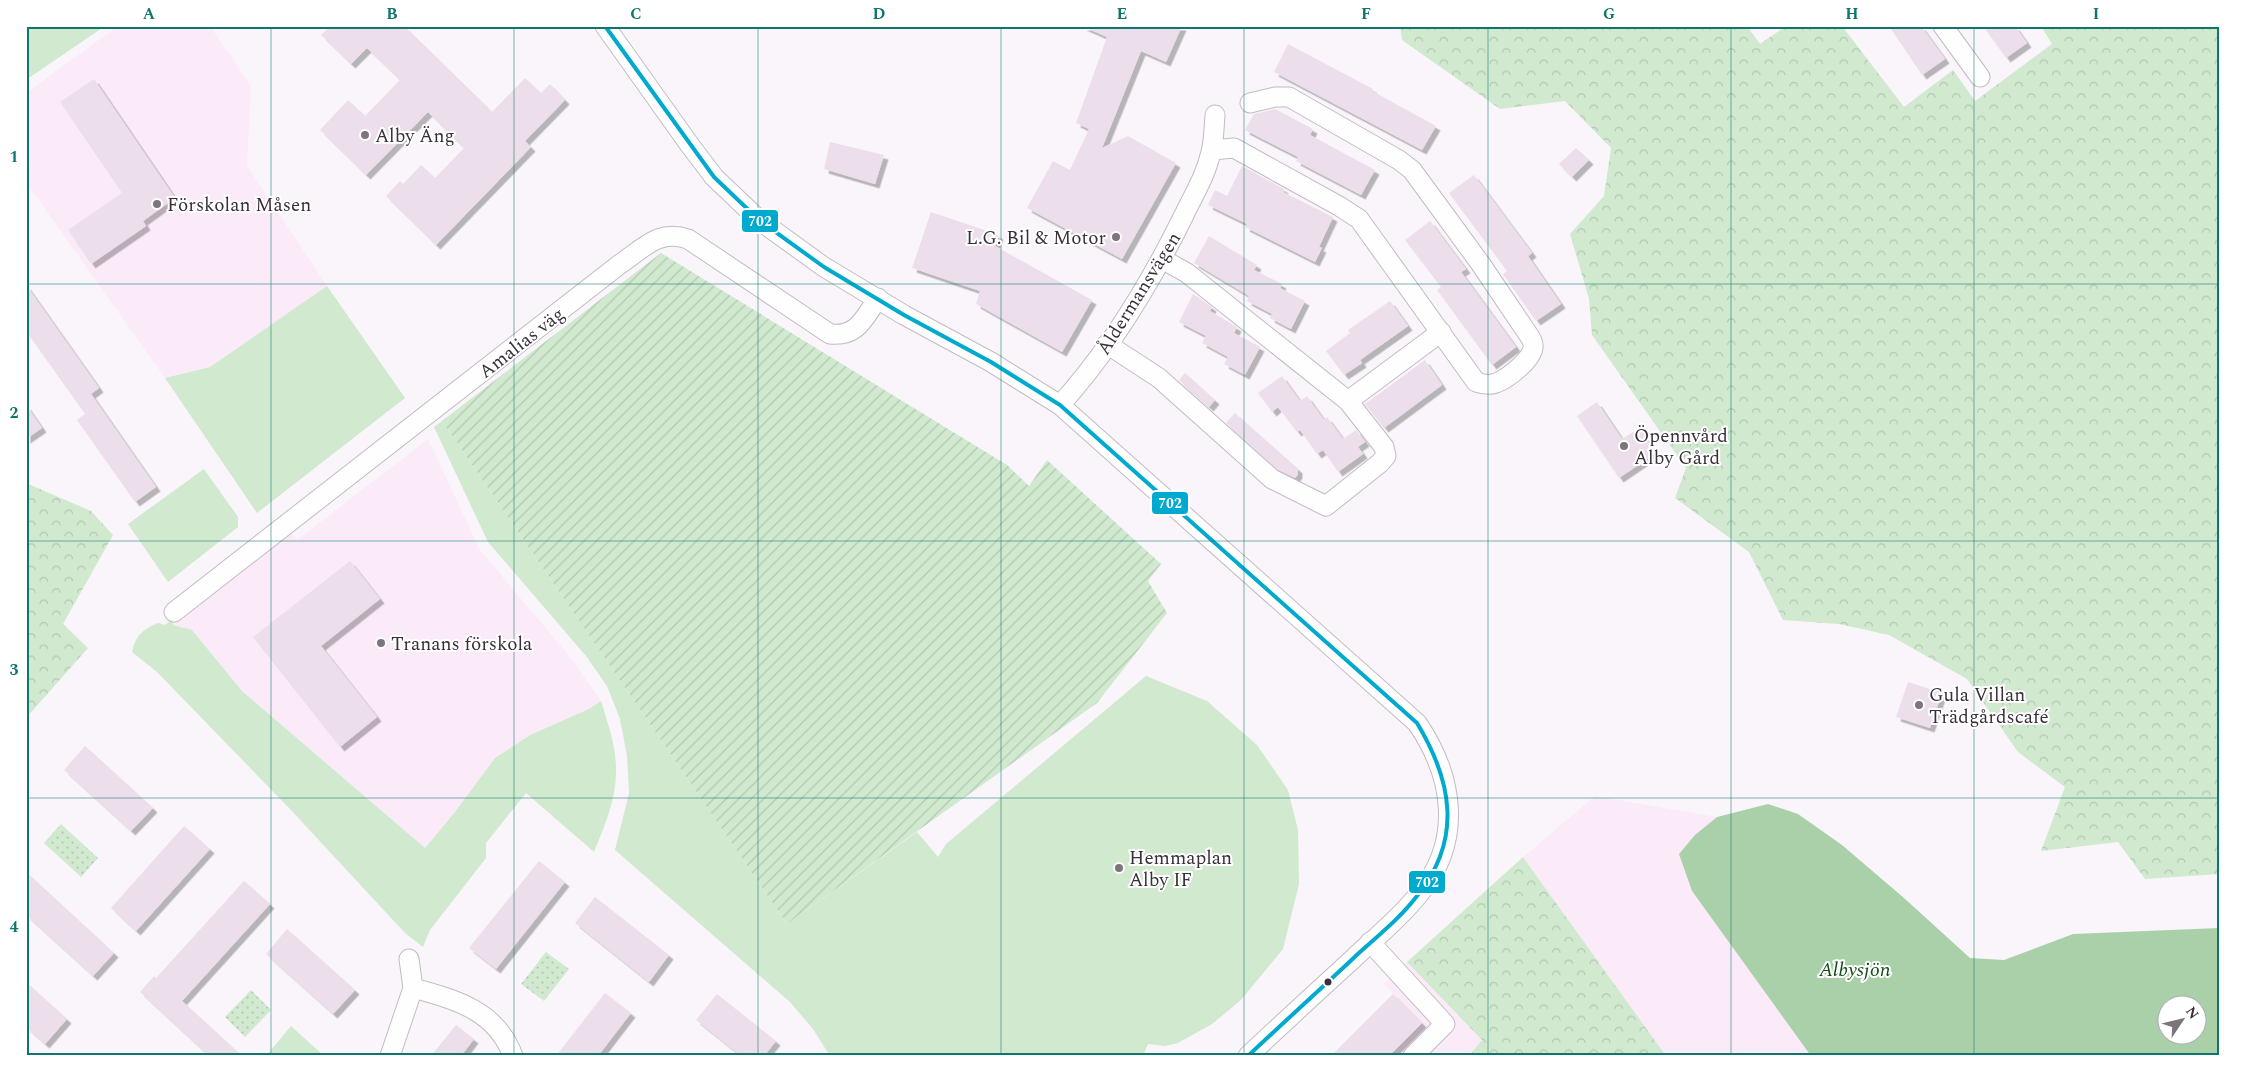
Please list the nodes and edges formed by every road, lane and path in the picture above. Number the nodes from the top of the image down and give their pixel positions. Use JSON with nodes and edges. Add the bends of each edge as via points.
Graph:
{"nodes":[{"id":1,"x":605,"y":26,"type":"edge"},
{"id":2,"x":1943,"y":26,"type":"edge"},
{"id":3,"x":1980,"y":77,"type":"dead end"},
{"id":4,"x":1250,"y":104,"type":"dead end"},
{"id":5,"x":1214,"y":115,"type":"dead end"},
{"id":6,"x":1212,"y":150,"type":"junction"},
{"id":7,"x":1162,"y":259,"type":"junction"},
{"id":8,"x":878,"y":298,"type":"junction"},
{"id":9,"x":1441,"y":332,"type":"junction"},
{"id":10,"x":1107,"y":344,"type":"junction"},
{"id":11,"x":1348,"y":401,"type":"junction"},
{"id":12,"x":1060,"y":405,"type":"junction"},
{"id":13,"x":174,"y":612,"type":"dead end"},
{"id":14,"x":1370,"y":942,"type":"junction"},
{"id":15,"x":409,"y":959,"type":"dead end"},
{"id":16,"x":413,"y":988,"type":"junction"},
{"id":17,"x":512,"y":1054,"type":"edge"},
{"id":18,"x":390,"y":1056,"type":"edge"},
{"id":19,"x":1248,"y":1056,"type":"edge"},
{"id":20,"x":1412,"y":1056,"type":"edge"}],
"edges":[{"from":1,"to":8,"type":"street","via":[[714,177],[784,240]]},
{"from":2,"to":3,"type":"street"},
{"from":4,"to":9,"type":"street","via":[[1289,97],[1406,165],[1480,263],[1534,345],[1526,362],[1495,384],[1484,384],[1476,382]]},
{"from":5,"to":6,"type":"street","name":"Åldermansvägen"},
{"from":6,"to":7,"type":"street","name":"Åldermansvägen","via":[[1206,172]]},
{"from":6,"to":9,"type":"street","via":[[1234,148],[1359,219]]},
{"from":7,"to":10,"type":"street","name":"Åldermansvägen"},
{"from":7,"to":11,"type":"street","via":[[1187,273]]},
{"from":8,"to":12,"type":"street","via":[[992,362]]},
{"from":8,"to":13,"type":"street","name":"Amalias väg","via":[[854,331],[830,334],[688,239],[676,235],[656,238]]},
{"from":9,"to":11,"type":"street"},
{"from":10,"to":11,"type":"street","via":[[1159,378],[1272,479],[1326,506],[1386,456],[1384,447]]},
{"from":10,"to":12,"type":"street","name":"Åldermansvägen","via":[[1076,389]]},
{"from":12,"to":14,"type":"street","via":[[1417,723],[1428,740],[1444,777],[1449,826],[1434,871],[1419,894]]},
{"from":14,"to":19,"type":"street"},
{"from":14,"to":20,"type":"street","via":[[1445,1024]]},
{"from":15,"to":16,"type":"street"},
{"from":16,"to":17,"type":"street","via":[[476,1010],[497,1027]]},
{"from":16,"to":18,"type":"street"}]}
